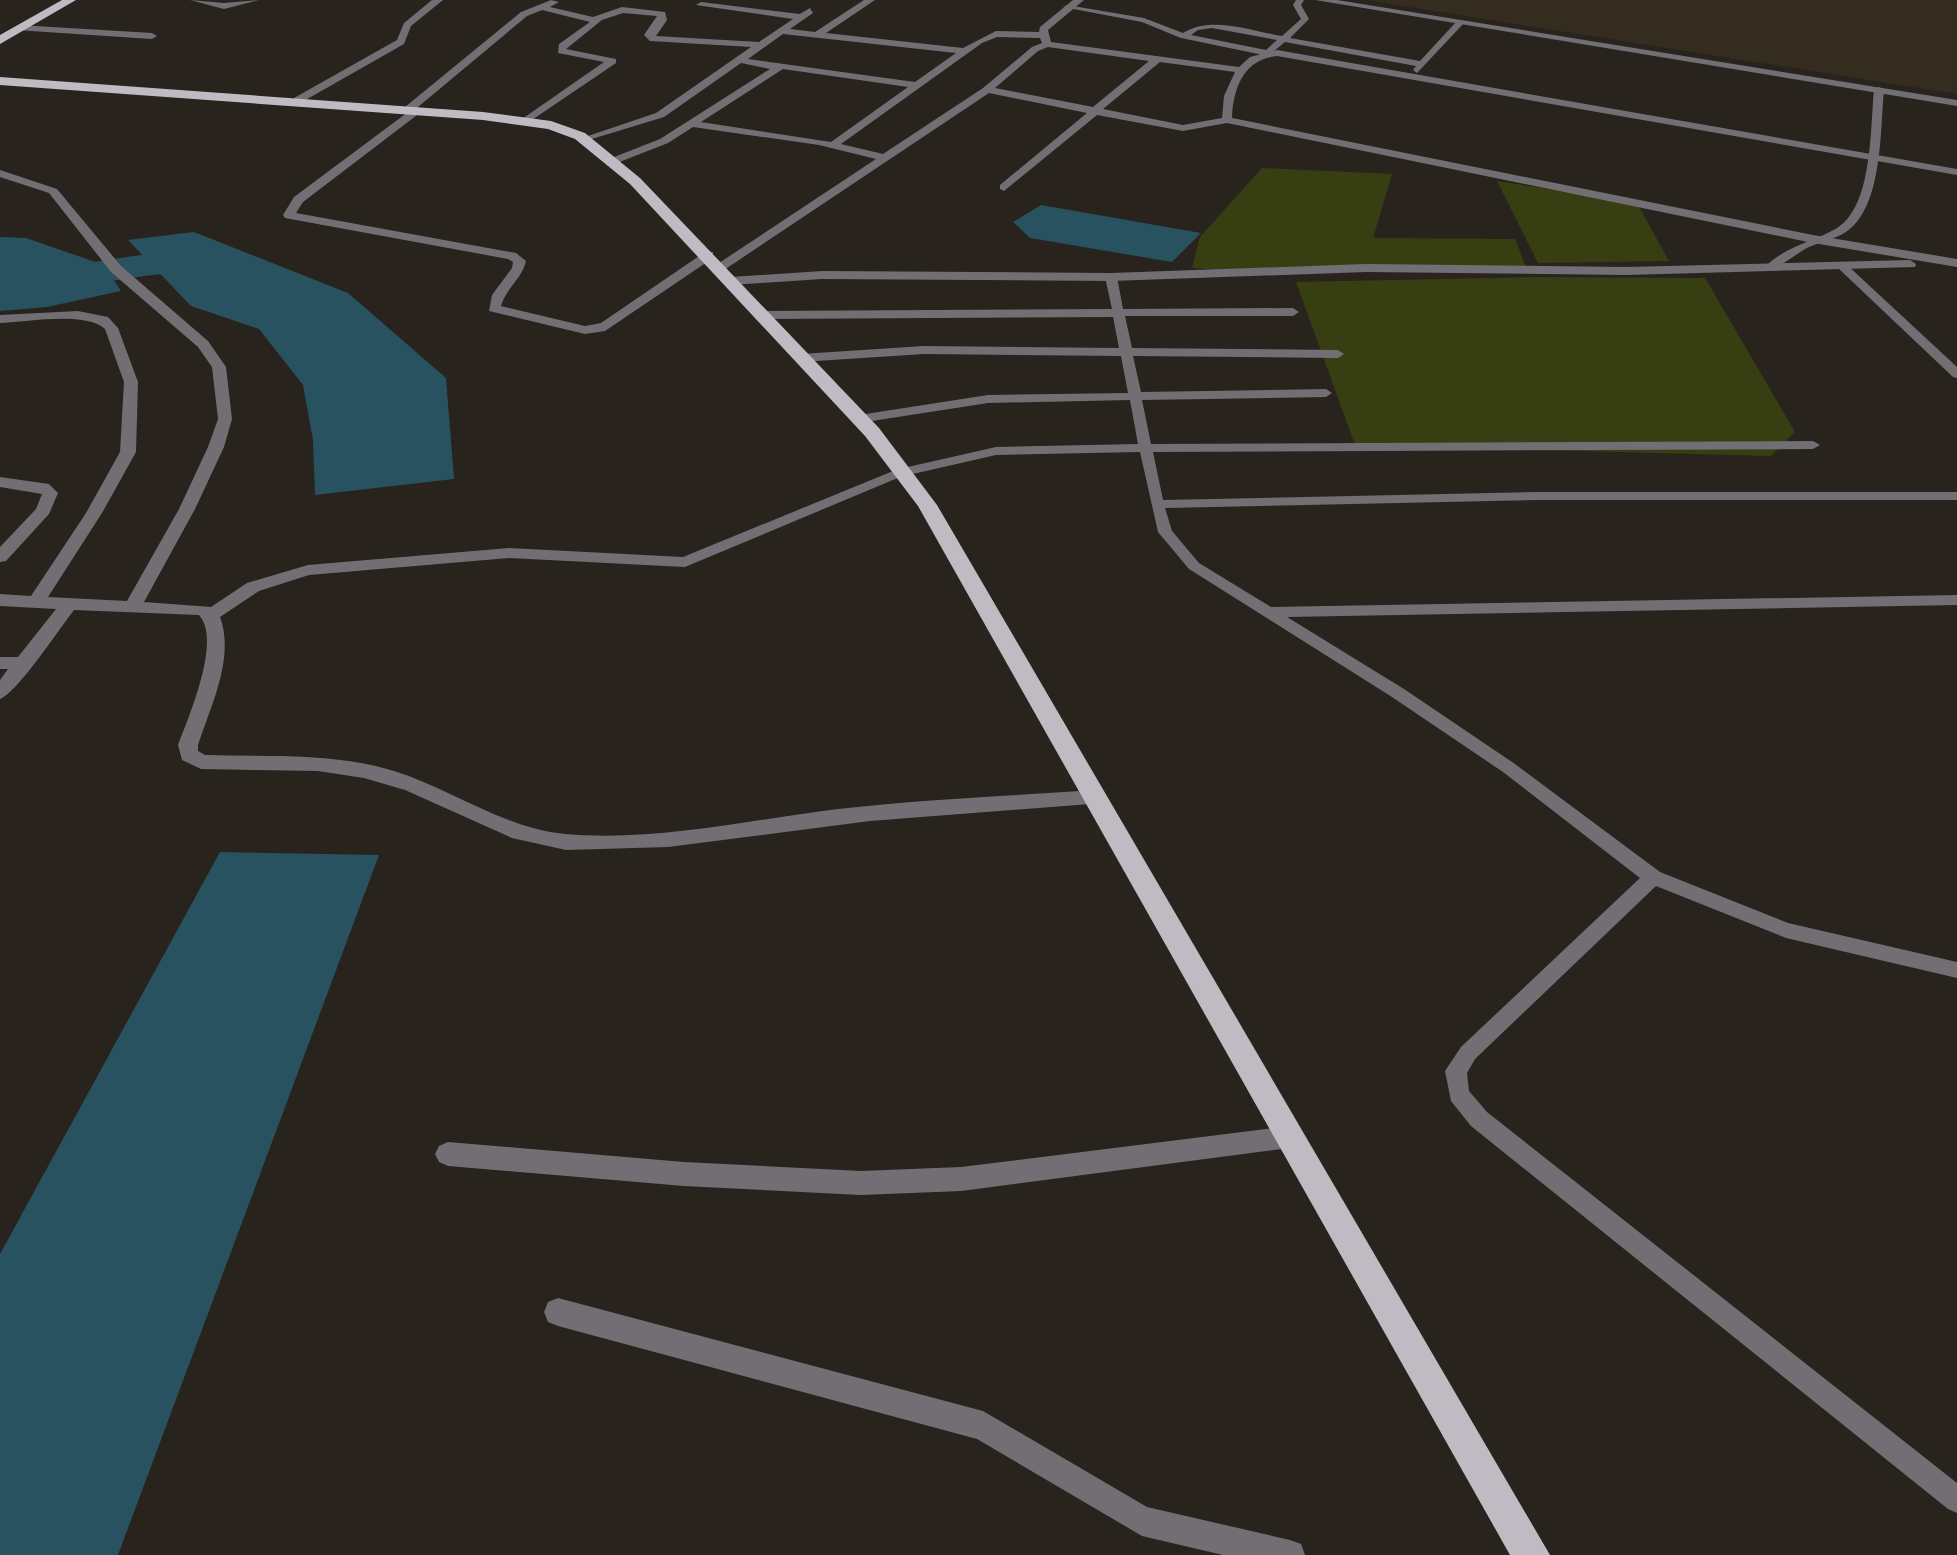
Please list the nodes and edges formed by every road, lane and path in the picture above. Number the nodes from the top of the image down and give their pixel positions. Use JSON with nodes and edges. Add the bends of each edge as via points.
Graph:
{"nodes":[{"id":1,"x":70,"y":0,"type":"edge"},
{"id":2,"x":198,"y":0,"type":"edge"},
{"id":3,"x":254,"y":0,"type":"edge"},
{"id":4,"x":438,"y":0,"type":"edge"},
{"id":5,"x":556,"y":0,"type":"edge"},
{"id":6,"x":870,"y":0,"type":"edge"},
{"id":7,"x":1079,"y":0,"type":"edge"},
{"id":8,"x":1300,"y":0,"type":"edge"},
{"id":9,"x":1320,"y":0,"type":"edge"},
{"id":10,"x":700,"y":5,"type":"dead end"},
{"id":11,"x":1068,"y":7,"type":"junction"},
{"id":12,"x":544,"y":8,"type":"junction"},
{"id":13,"x":596,"y":18,"type":"junction"},
{"id":14,"x":1460,"y":23,"type":"junction"},
{"id":15,"x":19,"y":28,"type":"junction"},
{"id":16,"x":783,"y":30,"type":"junction"},
{"id":17,"x":817,"y":35,"type":"junction"},
{"id":18,"x":152,"y":36,"type":"dead end"},
{"id":19,"x":1184,"y":36,"type":"junction"},
{"id":20,"x":1284,"y":38,"type":"junction"},
{"id":21,"x":1044,"y":39,"type":"junction"},
{"id":22,"x":0,"y":40,"type":"edge"},
{"id":23,"x":762,"y":45,"type":"junction"},
{"id":24,"x":966,"y":51,"type":"junction"},
{"id":25,"x":1268,"y":53,"type":"junction"},
{"id":26,"x":740,"y":60,"type":"junction"},
{"id":27,"x":1156,"y":60,"type":"junction"},
{"id":28,"x":770,"y":64,"type":"junction"},
{"id":29,"x":1422,"y":64,"type":"junction"},
{"id":30,"x":1241,"y":70,"type":"junction"},
{"id":31,"x":1410,"y":76,"type":"junction"},
{"id":32,"x":0,"y":82,"type":"edge"},
{"id":33,"x":918,"y":85,"type":"junction"},
{"id":34,"x":987,"y":90,"type":"junction"},
{"id":35,"x":1878,"y":90,"type":"junction"},
{"id":36,"x":298,"y":100,"type":"junction"},
{"id":37,"x":1957,"y":103,"type":"edge"},
{"id":38,"x":413,"y":110,"type":"junction"},
{"id":39,"x":1092,"y":111,"type":"junction"},
{"id":40,"x":1226,"y":120,"type":"junction"},
{"id":41,"x":526,"y":121,"type":"junction"},
{"id":42,"x":691,"y":124,"type":"junction"},
{"id":43,"x":586,"y":140,"type":"junction"},
{"id":44,"x":833,"y":145,"type":"junction"},
{"id":45,"x":884,"y":158,"type":"junction"},
{"id":46,"x":1870,"y":158,"type":"junction"},
{"id":47,"x":613,"y":161,"type":"junction"},
{"id":48,"x":1957,"y":172,"type":"edge"},
{"id":49,"x":0,"y":173,"type":"edge"},
{"id":50,"x":1004,"y":187,"type":"dead end"},
{"id":51,"x":1813,"y":239,"type":"junction"},
{"id":52,"x":1957,"y":263,"type":"edge"},
{"id":53,"x":1772,"y":266,"type":"junction"},
{"id":54,"x":1842,"y":266,"type":"junction"},
{"id":55,"x":720,"y":268,"type":"junction"},
{"id":56,"x":1111,"y":277,"type":"junction"},
{"id":57,"x":1118,"y":312,"type":"junction"},
{"id":58,"x":1293,"y":312,"type":"dead end"},
{"id":59,"x":764,"y":315,"type":"junction"},
{"id":60,"x":0,"y":319,"type":"edge"},
{"id":61,"x":1127,"y":350,"type":"junction"},
{"id":62,"x":1338,"y":354,"type":"dead end"},
{"id":63,"x":802,"y":358,"type":"junction"},
{"id":64,"x":1957,"y":374,"type":"edge"},
{"id":65,"x":1326,"y":393,"type":"dead end"},
{"id":66,"x":1137,"y":397,"type":"junction"},
{"id":67,"x":859,"y":419,"type":"junction"},
{"id":68,"x":1813,"y":446,"type":"dead end"},
{"id":69,"x":1147,"y":449,"type":"junction"},
{"id":70,"x":904,"y":472,"type":"junction"},
{"id":71,"x":0,"y":482,"type":"edge"},
{"id":72,"x":1957,"y":496,"type":"edge"},
{"id":73,"x":1157,"y":504,"type":"junction"},
{"id":74,"x":0,"y":557,"type":"edge"},
{"id":75,"x":0,"y":600,"type":"edge"},
{"id":76,"x":1957,"y":600,"type":"edge"},
{"id":77,"x":35,"y":603,"type":"junction"},
{"id":78,"x":81,"y":606,"type":"junction"},
{"id":79,"x":132,"y":606,"type":"junction"},
{"id":80,"x":1268,"y":612,"type":"junction"},
{"id":81,"x":212,"y":614,"type":"junction"},
{"id":82,"x":0,"y":663,"type":"edge"},
{"id":83,"x":25,"y":663,"type":"junction"},
{"id":84,"x":0,"y":693,"type":"edge"},
{"id":85,"x":1096,"y":798,"type":"junction"},
{"id":86,"x":1653,"y":877,"type":"junction"},
{"id":87,"x":1957,"y":970,"type":"edge"},
{"id":88,"x":1289,"y":1137,"type":"junction"},
{"id":89,"x":448,"y":1154,"type":"dead end"},
{"id":90,"x":558,"y":1312,"type":"dead end"},
{"id":91,"x":1957,"y":1500,"type":"edge"},
{"id":92,"x":1290,"y":1555,"type":"edge"},
{"id":93,"x":1531,"y":1555,"type":"edge"}],
"edges":[{"from":1,"to":15,"type":"main road"},
{"from":2,"to":3,"type":"street","via":[[239,6]]},
{"from":4,"to":36,"type":"street","via":[[407,25],[401,42]]},
{"from":5,"to":12,"type":"street"},
{"from":6,"to":17,"type":"street"},
{"from":7,"to":11,"type":"street"},
{"from":8,"to":20,"type":"lane","via":[[1304,19]]},
{"from":9,"to":14,"type":"street"},
{"from":10,"to":16,"type":"street","via":[[806,14]]},
{"from":11,"to":19,"type":"lane","via":[[1144,20]]},
{"from":11,"to":21,"type":"street","via":[[1043,28]]},
{"from":12,"to":13,"type":"street"},
{"from":12,"to":38,"type":"street","via":[[524,14]]},
{"from":13,"to":23,"type":"street","via":[[622,10],[662,14],[652,38]]},
{"from":13,"to":41,"type":"street","via":[[560,51],[612,61]]},
{"from":14,"to":29,"type":"lane"},
{"from":14,"to":35,"type":"street"},
{"from":15,"to":18,"type":"street"},
{"from":15,"to":22,"type":"main road"},
{"from":16,"to":17,"type":"street"},
{"from":16,"to":23,"type":"street"},
{"from":17,"to":24,"type":"street"},
{"from":19,"to":20,"type":"lane","via":[[1212,26]]},
{"from":19,"to":25,"type":"lane"},
{"from":20,"to":25,"type":"lane"},
{"from":20,"to":29,"type":"lane"},
{"from":21,"to":24,"type":"street","via":[[990,36]]},
{"from":21,"to":27,"type":"street"},
{"from":21,"to":34,"type":"street"},
{"from":23,"to":26,"type":"street"},
{"from":24,"to":33,"type":"street"},
{"from":25,"to":30,"type":"street"},
{"from":25,"to":31,"type":"street"},
{"from":26,"to":28,"type":"street"},
{"from":26,"to":43,"type":"street","via":[[660,115]]},
{"from":27,"to":30,"type":"street"},
{"from":27,"to":39,"type":"street"},
{"from":28,"to":33,"type":"street"},
{"from":28,"to":42,"type":"street","via":[[777,72]]},
{"from":29,"to":31,"type":"lane"},
{"from":30,"to":40,"type":"street","via":[[1226,97]]},
{"from":31,"to":46,"type":"street"},
{"from":32,"to":36,"type":"main road"},
{"from":33,"to":44,"type":"street"},
{"from":34,"to":39,"type":"street"},
{"from":34,"to":45,"type":"street"},
{"from":35,"to":37,"type":"street"},
{"from":35,"to":46,"type":"lane"},
{"from":36,"to":38,"type":"main road"},
{"from":38,"to":41,"type":"main road"},
{"from":38,"to":55,"type":"street","via":[[298,200],[289,215],[512,256],[520,268],[494,308],[585,330],[620,320]]},
{"from":39,"to":40,"type":"street","via":[[1183,128]]},
{"from":39,"to":50,"type":"street"},
{"from":40,"to":51,"type":"street"},
{"from":41,"to":43,"type":"main road"},
{"from":42,"to":44,"type":"street"},
{"from":42,"to":47,"type":"street"},
{"from":43,"to":47,"type":"main road"},
{"from":44,"to":45,"type":"street"},
{"from":45,"to":55,"type":"street"},
{"from":46,"to":48,"type":"street"},
{"from":46,"to":51,"type":"lane","via":[[1870,184],[1856,219]]},
{"from":47,"to":55,"type":"main road"},
{"from":49,"to":79,"type":"street","via":[[53,191],[116,269],[203,344],[219,367],[225,420],[216,447]]},
{"from":51,"to":52,"type":"street"},
{"from":51,"to":53,"type":"lane"},
{"from":52,"to":54,"type":"street"},
{"from":53,"to":54,"type":"street"},
{"from":53,"to":56,"type":"street"},
{"from":54,"to":64,"type":"lane"},
{"from":55,"to":56,"type":"street"},
{"from":55,"to":59,"type":"main road"},
{"from":56,"to":57,"type":"lane"},
{"from":57,"to":58,"type":"lane"},
{"from":57,"to":59,"type":"lane"},
{"from":57,"to":61,"type":"lane"},
{"from":59,"to":63,"type":"main road"},
{"from":60,"to":77,"type":"street","via":[[103,320],[132,382],[128,452]]},
{"from":61,"to":62,"type":"lane"},
{"from":61,"to":63,"type":"lane"},
{"from":61,"to":66,"type":"lane"},
{"from":63,"to":67,"type":"main road"},
{"from":65,"to":66,"type":"lane"},
{"from":66,"to":67,"type":"lane","via":[[988,398]]},
{"from":66,"to":69,"type":"lane"},
{"from":67,"to":70,"type":"main road"},
{"from":68,"to":69,"type":"lane"},
{"from":69,"to":70,"type":"lane","via":[[1023,448]]},
{"from":69,"to":73,"type":"lane"},
{"from":70,"to":81,"type":"street","via":[[684,562],[509,553],[308,570],[253,587]]},
{"from":70,"to":85,"type":"main road"},
{"from":71,"to":74,"type":"street","via":[[50,493],[43,511]]},
{"from":72,"to":73,"type":"lane"},
{"from":73,"to":80,"type":"lane","via":[[1166,532],[1194,566]]},
{"from":75,"to":77,"type":"street"},
{"from":76,"to":80,"type":"lane"},
{"from":77,"to":78,"type":"street"},
{"from":78,"to":79,"type":"street"},
{"from":78,"to":83,"type":"street"},
{"from":79,"to":81,"type":"street"},
{"from":80,"to":86,"type":"lane","via":[[1509,768]]},
{"from":81,"to":85,"type":"street","via":[[218,623],[209,682],[189,756],[201,762],[350,767],[394,778],[518,834],[566,842],[638,840],[862,814]]},
{"from":82,"to":83,"type":"street"},
{"from":83,"to":84,"type":"street"},
{"from":85,"to":88,"type":"main road"},
{"from":86,"to":87,"type":"lane","via":[[1786,930]]},
{"from":86,"to":91,"type":"lane","via":[[1468,1053],[1456,1070],[1459,1094],[1478,1119]]},
{"from":88,"to":89,"type":"street","via":[[961,1179],[861,1183]]},
{"from":88,"to":93,"type":"main road"},
{"from":90,"to":92,"type":"street","via":[[984,1426],[1142,1522]]}]}
